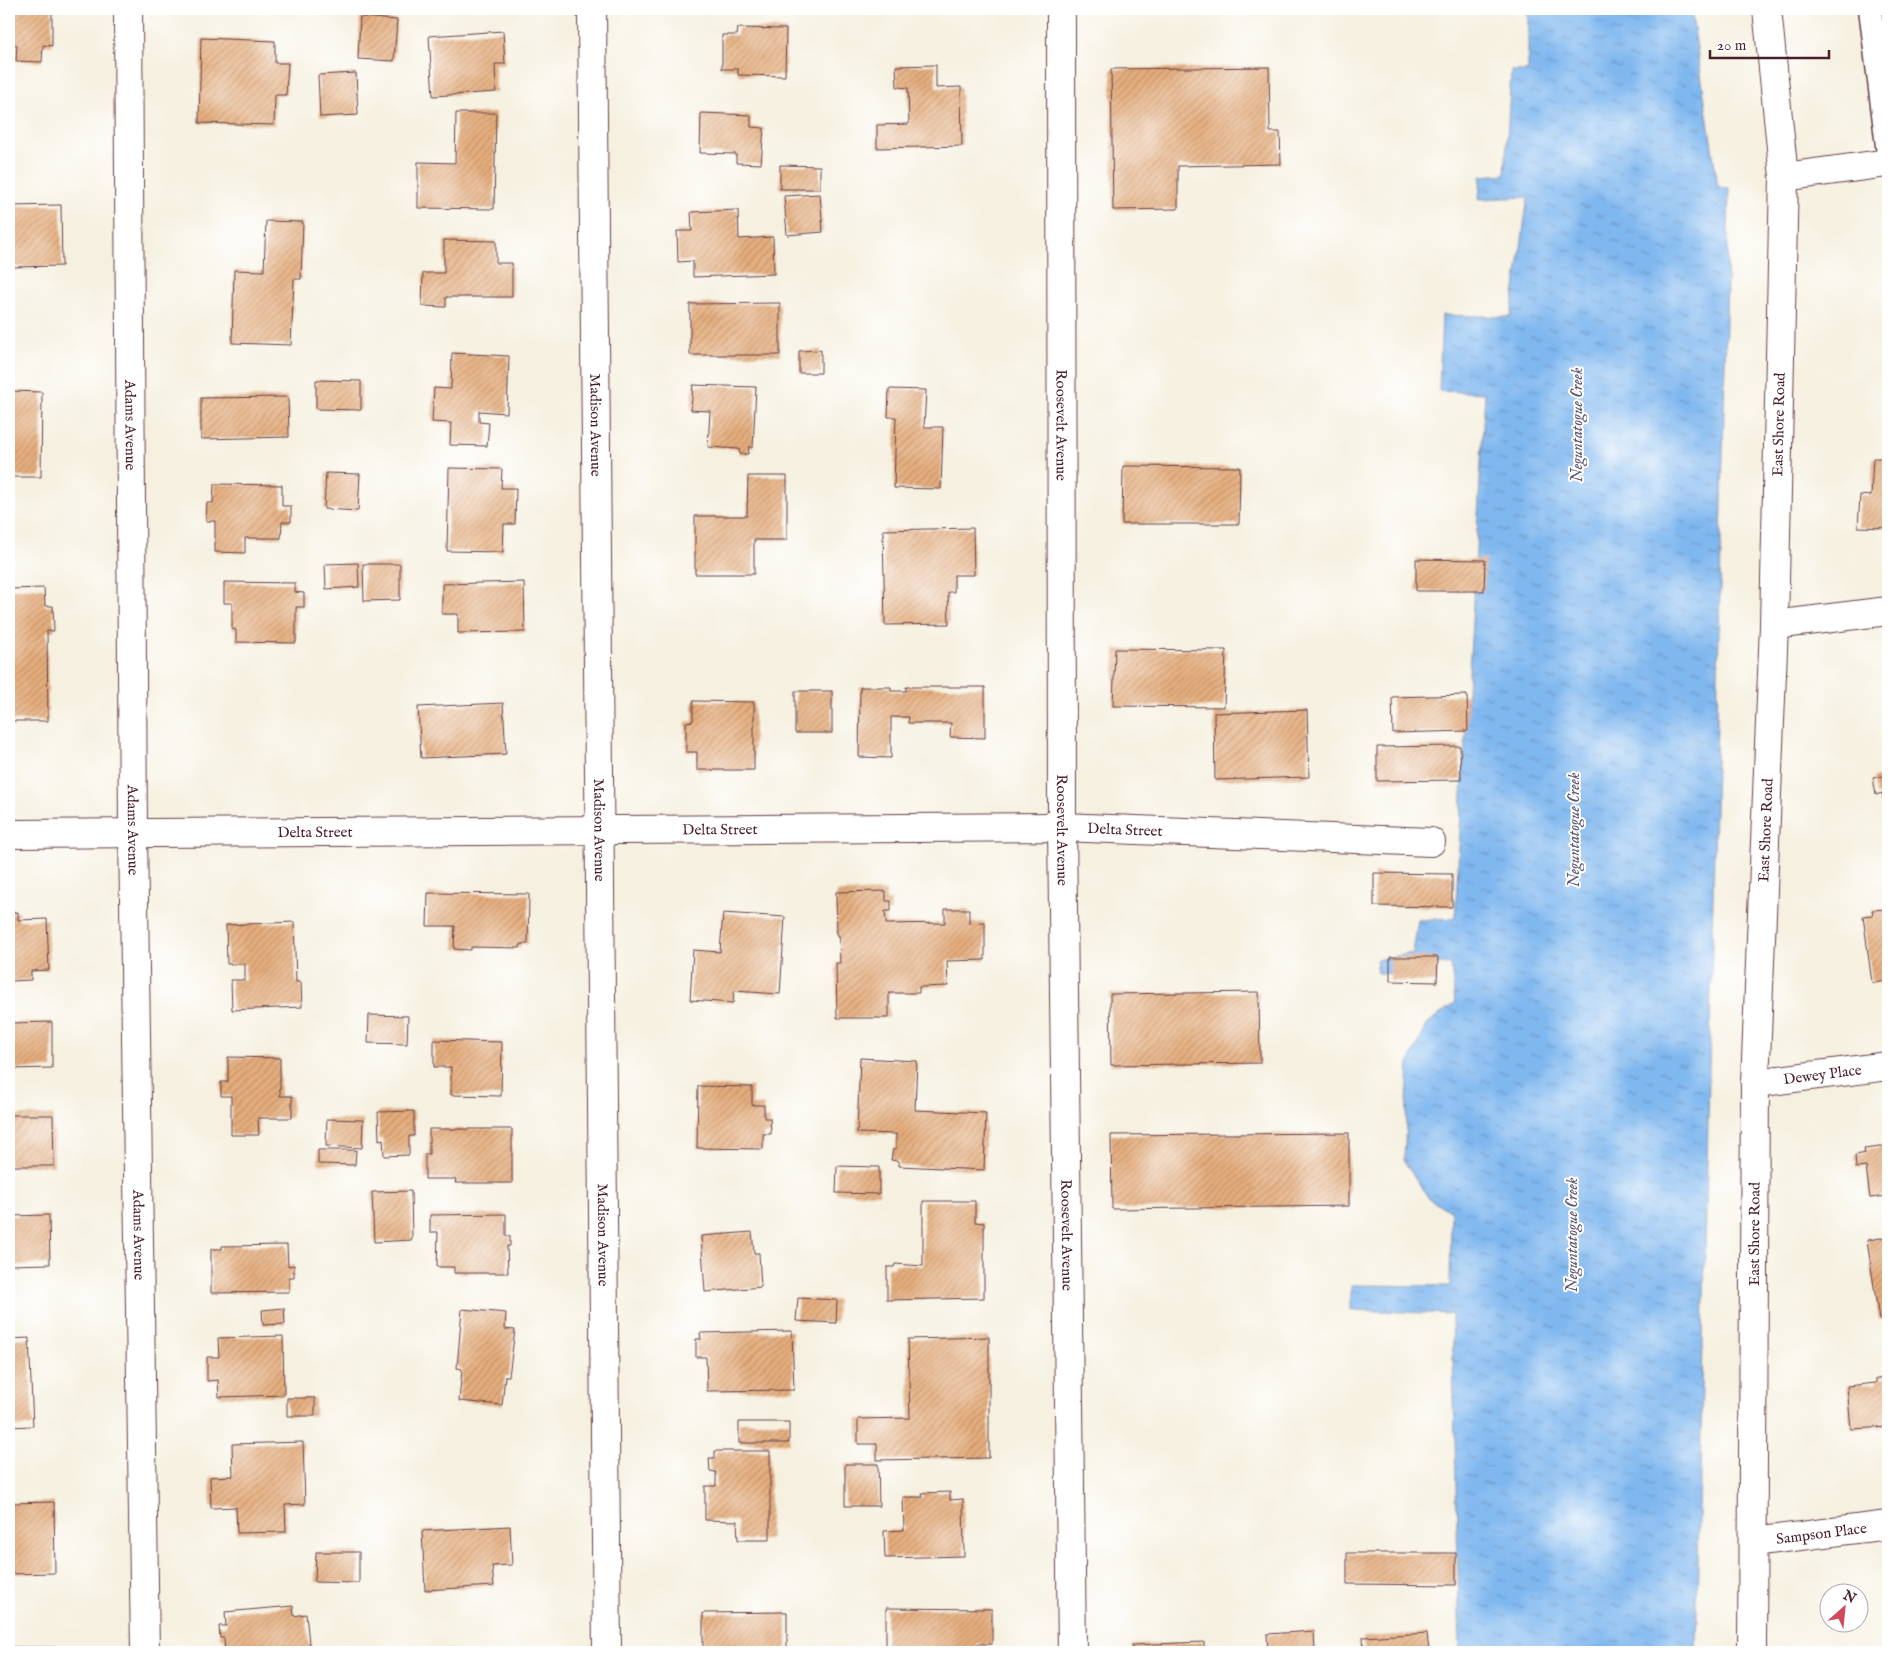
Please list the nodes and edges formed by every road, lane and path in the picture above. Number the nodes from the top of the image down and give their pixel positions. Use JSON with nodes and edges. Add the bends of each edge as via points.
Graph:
{"nodes":[{"id":1,"x":128,"y":9,"type":"edge"},
{"id":2,"x":592,"y":9,"type":"edge"},
{"id":3,"x":1061,"y":9,"type":"edge"},
{"id":4,"x":1767,"y":9,"type":"edge"},
{"id":5,"x":1870,"y":9,"type":"edge"},
{"id":6,"x":1888,"y":154,"type":"edge"},
{"id":7,"x":1888,"y":163,"type":"edge"},
{"id":8,"x":1784,"y":177,"type":"junction"},
{"id":9,"x":1888,"y":612,"type":"edge"},
{"id":10,"x":1774,"y":625,"type":"junction"},
{"id":11,"x":1062,"y":827,"type":"junction"},
{"id":12,"x":600,"y":829,"type":"junction"},
{"id":13,"x":133,"y":832,"type":"junction"},
{"id":14,"x":9,"y":834,"type":"edge"},
{"id":15,"x":1431,"y":842,"type":"dead end"},
{"id":16,"x":1888,"y":1066,"type":"edge"},
{"id":17,"x":1756,"y":1083,"type":"junction"},
{"id":18,"x":1888,"y":1525,"type":"edge"},
{"id":19,"x":1753,"y":1542,"type":"junction"},
{"id":20,"x":145,"y":1652,"type":"edge"},
{"id":21,"x":607,"y":1652,"type":"edge"},
{"id":22,"x":1072,"y":1652,"type":"edge"},
{"id":23,"x":1752,"y":1652,"type":"edge"}],
"edges":[{"from":1,"to":13,"type":"street","name":"Adams Avenue"},
{"from":2,"to":12,"type":"street","name":"Madison Avenue"},
{"from":3,"to":11,"type":"street","name":"Roosevelt Avenue"},
{"from":4,"to":8,"type":"street","name":"East Shore Road"},
{"from":5,"to":6,"type":"lane"},
{"from":7,"to":8,"type":"street"},
{"from":8,"to":10,"type":"street","name":"East Shore Road"},
{"from":9,"to":10,"type":"street"},
{"from":10,"to":17,"type":"street","name":"East Shore Road"},
{"from":11,"to":12,"type":"street","name":"Delta Street"},
{"from":11,"to":15,"type":"street","name":"Delta Street"},
{"from":11,"to":22,"type":"street","name":"Roosevelt Avenue"},
{"from":12,"to":13,"type":"street","name":"Delta Street"},
{"from":12,"to":21,"type":"street","name":"Madison Avenue"},
{"from":13,"to":14,"type":"street","name":"Delta Street"},
{"from":13,"to":20,"type":"street","name":"Adams Avenue"},
{"from":16,"to":17,"type":"street","name":"Dewey Place"},
{"from":17,"to":19,"type":"street","name":"East Shore Road"},
{"from":18,"to":19,"type":"street","name":"Sampson Place"},
{"from":19,"to":23,"type":"street","name":"East Shore Road"}]}
